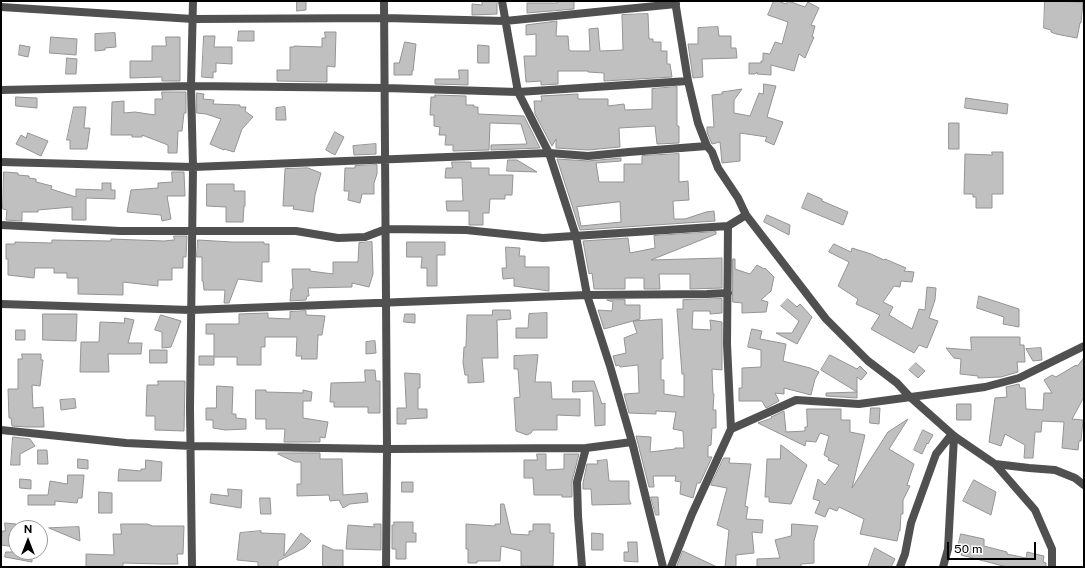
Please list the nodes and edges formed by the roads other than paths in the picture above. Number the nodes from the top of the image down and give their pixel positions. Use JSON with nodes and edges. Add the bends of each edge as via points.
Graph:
{"nodes":[{"id":1,"x":193,"y":1,"type":"edge"},
{"id":2,"x":384,"y":1,"type":"edge"},
{"id":3,"x":502,"y":1,"type":"edge"},
{"id":4,"x":676,"y":2,"type":"edge"},
{"id":5,"x":1,"y":7,"type":"edge"},
{"id":6,"x":384,"y":18,"type":"junction"},
{"id":7,"x":192,"y":19,"type":"junction"},
{"id":8,"x":505,"y":21,"type":"junction"},
{"id":9,"x":688,"y":81,"type":"junction"},
{"id":10,"x":191,"y":86,"type":"junction"},
{"id":11,"x":385,"y":88,"type":"junction"},
{"id":12,"x":1,"y":90,"type":"edge"},
{"id":13,"x":518,"y":92,"type":"junction"},
{"id":14,"x":707,"y":146,"type":"junction"},
{"id":15,"x":549,"y":153,"type":"junction"},
{"id":16,"x":386,"y":160,"type":"junction"},
{"id":17,"x":1,"y":162,"type":"edge"},
{"id":18,"x":193,"y":167,"type":"junction"},
{"id":19,"x":746,"y":215,"type":"junction"},
{"id":20,"x":1,"y":225,"type":"edge"},
{"id":21,"x":728,"y":226,"type":"junction"},
{"id":22,"x":386,"y":229,"type":"junction"},
{"id":23,"x":192,"y":231,"type":"junction"},
{"id":24,"x":576,"y":236,"type":"junction"},
{"id":25,"x":728,"y":293,"type":"junction"},
{"id":26,"x":587,"y":295,"type":"junction"},
{"id":27,"x":386,"y":303,"type":"junction"},
{"id":28,"x":1,"y":304,"type":"edge"},
{"id":29,"x":191,"y":310,"type":"junction"},
{"id":30,"x":1084,"y":346,"type":"edge"},
{"id":31,"x":908,"y":396,"type":"junction"},
{"id":32,"x":731,"y":429,"type":"junction"},
{"id":33,"x":1,"y":430,"type":"edge"},
{"id":34,"x":953,"y":435,"type":"junction"},
{"id":35,"x":632,"y":442,"type":"junction"},
{"id":36,"x":192,"y":446,"type":"junction"},
{"id":37,"x":586,"y":448,"type":"junction"},
{"id":38,"x":388,"y":449,"type":"junction"},
{"id":39,"x":996,"y":464,"type":"junction"},
{"id":40,"x":1084,"y":485,"type":"edge"},
{"id":41,"x":192,"y":567,"type":"edge"},
{"id":42,"x":386,"y":567,"type":"edge"},
{"id":43,"x":582,"y":567,"type":"edge"},
{"id":44,"x":663,"y":567,"type":"edge"},
{"id":45,"x":671,"y":567,"type":"edge"},
{"id":46,"x":900,"y":567,"type":"edge"},
{"id":47,"x":944,"y":567,"type":"edge"},
{"id":48,"x":1052,"y":567,"type":"edge"}],
"edges":[{"from":1,"to":7,"type":"street"},
{"from":2,"to":6,"type":"street"},
{"from":3,"to":8,"type":"street"},
{"from":4,"to":8,"type":"street"},
{"from":4,"to":9,"type":"street"},
{"from":5,"to":7,"type":"street"},
{"from":6,"to":7,"type":"street"},
{"from":6,"to":8,"type":"street"},
{"from":6,"to":11,"type":"street"},
{"from":7,"to":10,"type":"street"},
{"from":8,"to":13,"type":"street"},
{"from":9,"to":13,"type":"street"},
{"from":9,"to":14,"type":"street","via":[[698,123]]},
{"from":10,"to":11,"type":"street"},
{"from":10,"to":12,"type":"street"},
{"from":10,"to":18,"type":"street"},
{"from":11,"to":13,"type":"street"},
{"from":11,"to":16,"type":"street"},
{"from":13,"to":15,"type":"street"},
{"from":14,"to":15,"type":"street","via":[[588,156]]},
{"from":14,"to":19,"type":"street"},
{"from":15,"to":16,"type":"street"},
{"from":15,"to":24,"type":"street"},
{"from":16,"to":18,"type":"street"},
{"from":16,"to":22,"type":"street"},
{"from":17,"to":18,"type":"street"},
{"from":18,"to":23,"type":"street"},
{"from":19,"to":21,"type":"street"},
{"from":19,"to":31,"type":"street","via":[[826,319]]},
{"from":20,"to":23,"type":"street","via":[[120,231]]},
{"from":21,"to":24,"type":"street"},
{"from":21,"to":25,"type":"street"},
{"from":22,"to":23,"type":"street","via":[[365,236],[338,238],[296,231]]},
{"from":22,"to":24,"type":"street","via":[[466,230],[543,238]]},
{"from":22,"to":27,"type":"street"},
{"from":23,"to":29,"type":"street"},
{"from":24,"to":26,"type":"street"},
{"from":25,"to":26,"type":"street"},
{"from":25,"to":32,"type":"street","via":[[727,344]]},
{"from":26,"to":27,"type":"street"},
{"from":26,"to":35,"type":"street"},
{"from":27,"to":29,"type":"street"},
{"from":27,"to":38,"type":"street"},
{"from":28,"to":29,"type":"street"},
{"from":29,"to":36,"type":"street"},
{"from":30,"to":31,"type":"street","via":[[1019,378],[985,387]]},
{"from":31,"to":32,"type":"street","via":[[859,404],[796,400]]},
{"from":31,"to":34,"type":"street"},
{"from":32,"to":45,"type":"street"},
{"from":33,"to":36,"type":"street","via":[[126,443]]},
{"from":34,"to":39,"type":"street"},
{"from":34,"to":46,"type":"street","via":[[936,454],[910,523]]},
{"from":34,"to":47,"type":"street","via":[[948,549]]},
{"from":35,"to":37,"type":"street"},
{"from":35,"to":44,"type":"street"},
{"from":36,"to":38,"type":"street"},
{"from":36,"to":41,"type":"street"},
{"from":37,"to":38,"type":"street"},
{"from":37,"to":43,"type":"street","via":[[578,482]]},
{"from":38,"to":42,"type":"street"},
{"from":39,"to":40,"type":"street","via":[[1055,470],[1075,478]]},
{"from":39,"to":48,"type":"street","via":[[1035,510],[1052,549]]}]}
